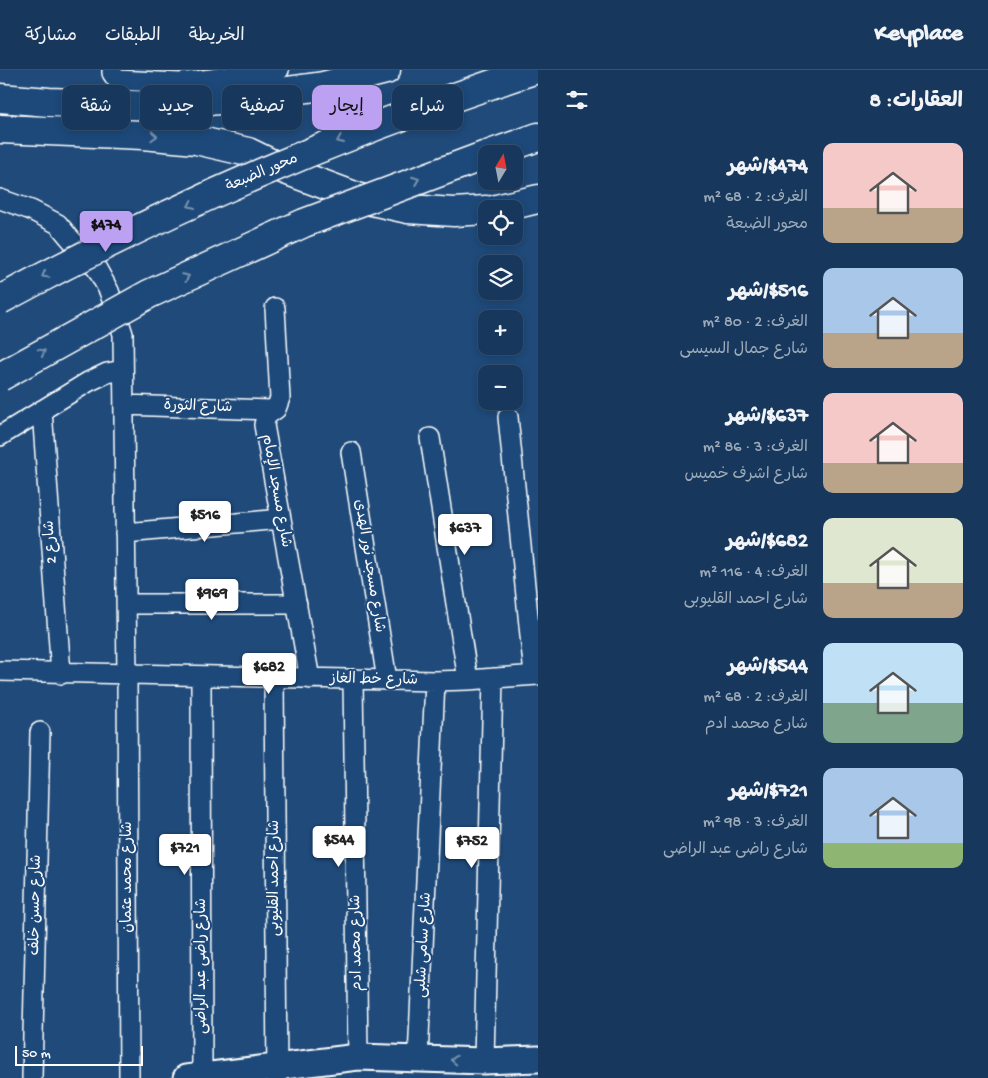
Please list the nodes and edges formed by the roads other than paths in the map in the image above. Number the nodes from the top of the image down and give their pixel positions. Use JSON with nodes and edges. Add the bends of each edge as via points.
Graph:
{"nodes":[{"id":1,"x":280,"y":70,"type":"edge"},
{"id":2,"x":386,"y":70,"type":"edge"},
{"id":3,"x":534,"y":70,"type":"edge"},
{"id":4,"x":114,"y":75,"type":"edge"},
{"id":5,"x":180,"y":76,"type":"edge"},
{"id":6,"x":0,"y":98,"type":"edge"},
{"id":7,"x":0,"y":129,"type":"edge"},
{"id":8,"x":538,"y":137,"type":"edge"},
{"id":9,"x":514,"y":145,"type":"edge"},
{"id":10,"x":478,"y":158,"type":"edge"},
{"id":11,"x":0,"y":199,"type":"edge"},
{"id":12,"x":538,"y":199,"type":"edge"},
{"id":13,"x":523,"y":203,"type":"edge"},
{"id":14,"x":478,"y":210,"type":"edge"},
{"id":15,"x":0,"y":300,"type":"edge"},
{"id":16,"x":275,"y":308,"type":"dead end"},
{"id":17,"x":123,"y":370,"type":"junction"},
{"id":18,"x":0,"y":377,"type":"edge"},
{"id":19,"x":124,"y":405,"type":"junction"},
{"id":20,"x":42,"y":410,"type":"junction"},
{"id":21,"x":272,"y":410,"type":"junction"},
{"id":22,"x":508,"y":417,"type":"dead end"},
{"id":23,"x":0,"y":436,"type":"edge"},
{"id":24,"x":430,"y":438,"type":"dead end"},
{"id":25,"x":351,"y":452,"type":"dead end"},
{"id":26,"x":281,"y":519,"type":"junction"},
{"id":27,"x":125,"y":533,"type":"junction"},
{"id":28,"x":126,"y":604,"type":"junction"},
{"id":29,"x":297,"y":604,"type":"junction"},
{"id":30,"x":0,"y":671,"type":"edge"},
{"id":31,"x":61,"y":674,"type":"junction"},
{"id":32,"x":128,"y":675,"type":"junction"},
{"id":33,"x":536,"y":675,"type":"edge"},
{"id":34,"x":201,"y":677,"type":"junction"},
{"id":35,"x":274,"y":678,"type":"junction"},
{"id":36,"x":493,"y":678,"type":"junction"},
{"id":37,"x":310,"y":679,"type":"junction"},
{"id":38,"x":353,"y":679,"type":"junction"},
{"id":39,"x":387,"y":680,"type":"junction"},
{"id":40,"x":468,"y":680,"type":"junction"},
{"id":41,"x":435,"y":681,"type":"junction"},
{"id":42,"x":40,"y":732,"type":"dead end"},
{"id":43,"x":358,"y":1057,"type":"junction"},
{"id":44,"x":418,"y":1059,"type":"junction"},
{"id":45,"x":538,"y":1059,"type":"edge"},
{"id":46,"x":484,"y":1061,"type":"junction"},
{"id":47,"x":277,"y":1072,"type":"edge"},
{"id":48,"x":194,"y":1077,"type":"edge"},
{"id":49,"x":32,"y":1078,"type":"edge"},
{"id":50,"x":129,"y":1078,"type":"edge"}],
"edges":[{"from":1,"to":5,"type":"street"},
{"from":2,"to":6,"type":"highway","via":[[323,86],[156,106]]},
{"from":3,"to":15,"type":"highway","name":"محور الضبعة","one_way":true,"bridge":true,"via":[[353,134],[192,204],[68,263]]},
{"from":4,"to":5,"type":"street"},
{"from":7,"to":14,"type":"highway","one_way":true,"bridge":true,"via":[[196,140],[248,152],[363,199],[408,209]]},
{"from":8,"to":9,"type":"highway"},
{"from":18,"to":10,"type":"highway","one_way":true,"bridge":true,"via":[[149,294],[304,224]]},
{"from":11,"to":17,"type":"street","name":"شارع محمد عثمان","via":[[58,224],[97,269],[109,291],[123,334]]},
{"from":12,"to":13,"type":"highway"},
{"from":16,"to":21,"type":"street","name":"شارع مسجد الإمام","via":[[280,398],[278,406]]},
{"from":17,"to":19,"type":"street","name":"شارع محمد عثمان"},
{"from":17,"to":20,"type":"street","via":[[107,373]]},
{"from":19,"to":21,"type":"street","name":"شارع الثورة"},
{"from":19,"to":27,"type":"street","name":"شارع محمد عثمان"},
{"from":20,"to":23,"type":"street"},
{"from":20,"to":31,"type":"street","name":"شارع 2"},
{"from":21,"to":26,"type":"street","name":"شارع مسجد الإمام","via":[[266,416],[264,426]]},
{"from":22,"to":33,"type":"street"},
{"from":24,"to":40,"type":"street"},
{"from":25,"to":39,"type":"street","name":"شارع مسجد نور الهدى"},
{"from":26,"to":27,"type":"street"},
{"from":26,"to":29,"type":"street","name":"شارع مسجد الإمام"},
{"from":27,"to":28,"type":"street","name":"شارع محمد عثمان"},
{"from":28,"to":29,"type":"street"},
{"from":28,"to":32,"type":"street","name":"شارع محمد عثمان"},
{"from":29,"to":37,"type":"street","name":"شارع مسجد الإمام"},
{"from":30,"to":31,"type":"street","name":"شارع خط الغاز"},
{"from":31,"to":32,"type":"street","name":"شارع خط الغاز"},
{"from":32,"to":34,"type":"street","name":"شارع خط الغاز"},
{"from":32,"to":50,"type":"street","name":"شارع محمد عثمان"},
{"from":33,"to":36,"type":"street","name":"شارع خط الغاز"},
{"from":34,"to":35,"type":"street","name":"شارع خط الغاز"},
{"from":34,"to":48,"type":"street","name":"شارع راضى عبد الراضى"},
{"from":35,"to":37,"type":"street","name":"شارع خط الغاز"},
{"from":35,"to":47,"type":"street","name":"شارع احمد القليوبى"},
{"from":36,"to":40,"type":"street","name":"شارع خط الغاز"},
{"from":36,"to":46,"type":"street"},
{"from":37,"to":38,"type":"street","name":"شارع خط الغاز"},
{"from":38,"to":39,"type":"street","name":"شارع خط الغاز"},
{"from":38,"to":43,"type":"street","name":"شارع محمد ادم"},
{"from":39,"to":41,"type":"street","name":"شارع خط الغاز"},
{"from":40,"to":41,"type":"street","name":"شارع خط الغاز"},
{"from":41,"to":44,"type":"street","name":"شارع سامى شلبى"},
{"from":42,"to":49,"type":"street","name":"شارع حسن خلف"},
{"from":43,"to":44,"type":"main road"},
{"from":43,"to":47,"type":"main road"},
{"from":46,"to":44,"type":"main road","one_way":true},
{"from":45,"to":46,"type":"main road"},
{"from":47,"to":48,"type":"main road"}]}
